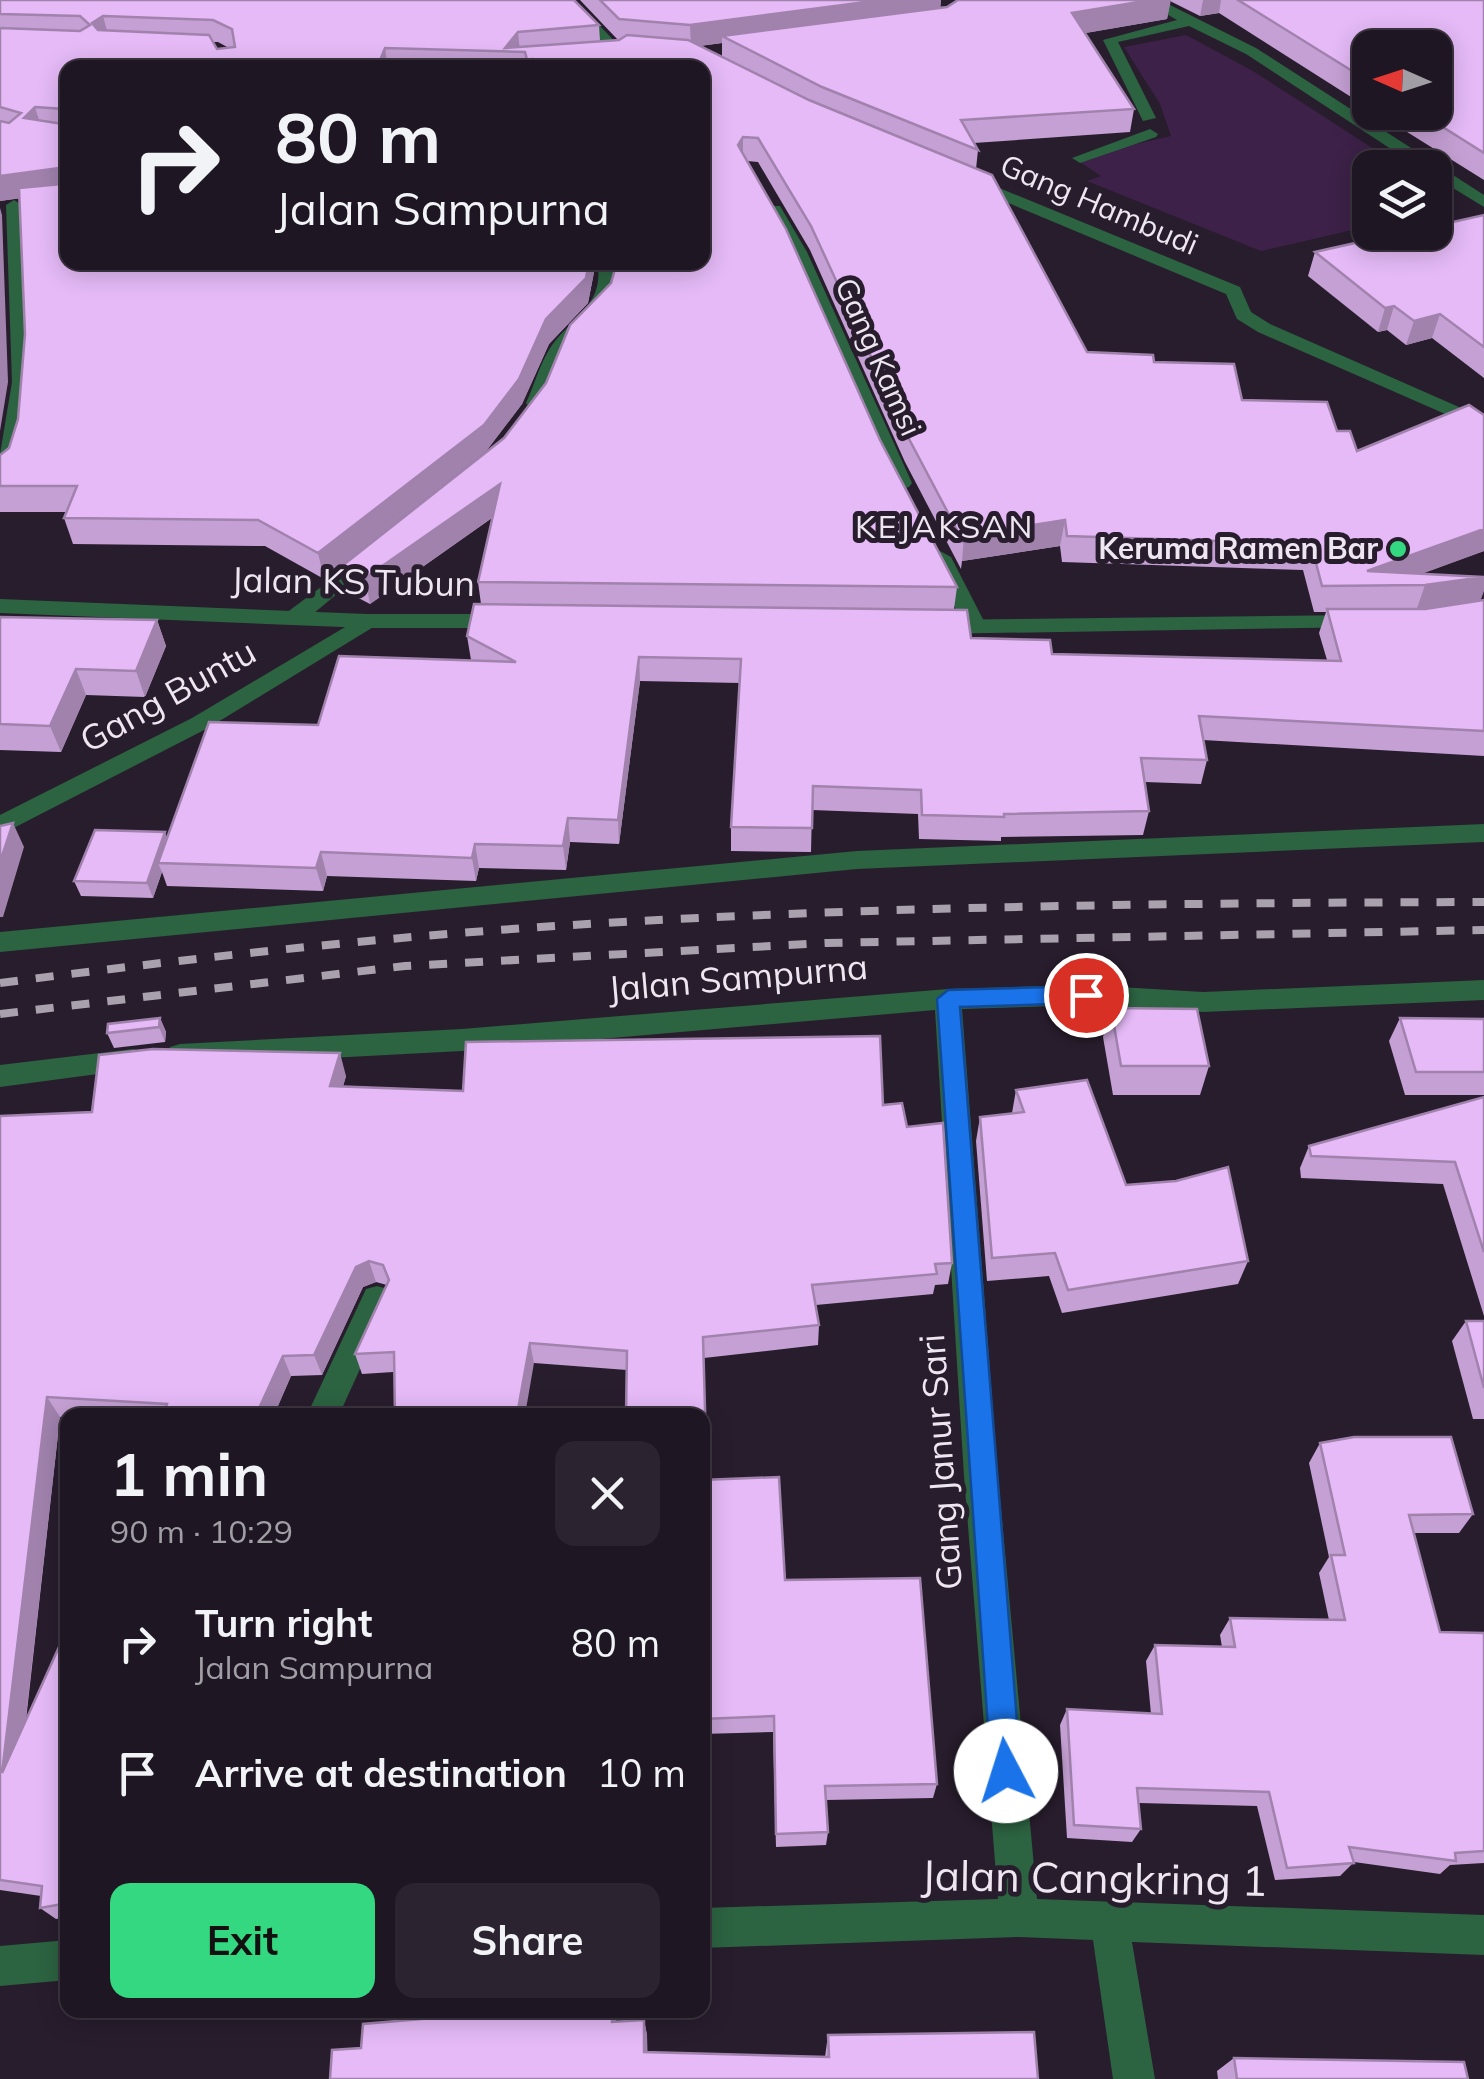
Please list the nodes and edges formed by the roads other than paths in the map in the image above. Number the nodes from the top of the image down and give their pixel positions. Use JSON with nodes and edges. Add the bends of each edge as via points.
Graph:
{"nodes":[{"id":1,"x":567,"y":0,"type":"edge"},
{"id":2,"x":1149,"y":0,"type":"edge"},
{"id":3,"x":1190,"y":21,"type":"junction"},
{"id":4,"x":584,"y":57,"type":"edge"},
{"id":5,"x":1403,"y":150,"type":"edge"},
{"id":6,"x":1080,"y":158,"type":"dead end"},
{"id":7,"x":958,"y":176,"type":"edge"},
{"id":8,"x":1452,"y":181,"type":"edge"},
{"id":9,"x":759,"y":184,"type":"edge"},
{"id":10,"x":1484,"y":202,"type":"edge"},
{"id":11,"x":16,"y":205,"type":"edge"},
{"id":12,"x":609,"y":270,"type":"edge"},
{"id":13,"x":527,"y":420,"type":"edge"},
{"id":14,"x":1484,"y":425,"type":"edge"},
{"id":15,"x":0,"y":480,"type":"edge"},
{"id":16,"x":908,"y":496,"type":"edge"},
{"id":17,"x":934,"y":546,"type":"edge"},
{"id":18,"x":382,"y":547,"type":"edge"},
{"id":19,"x":0,"y":606,"type":"edge"},
{"id":20,"x":294,"y":618,"type":"junction"},
{"id":21,"x":368,"y":621,"type":"junction"},
{"id":22,"x":532,"y":621,"type":"edge"},
{"id":23,"x":1378,"y":622,"type":"edge"},
{"id":24,"x":898,"y":626,"type":"edge"},
{"id":25,"x":976,"y":627,"type":"junction"},
{"id":26,"x":0,"y":826,"type":"edge"},
{"id":27,"x":1484,"y":834,"type":"edge"},
{"id":28,"x":0,"y":942,"type":"edge"},
{"id":29,"x":1484,"y":990,"type":"edge"},
{"id":30,"x":948,"y":999,"type":"junction"},
{"id":31,"x":0,"y":1076,"type":"edge"},
{"id":32,"x":377,"y":1299,"type":"edge"},
{"id":33,"x":326,"y":1408,"type":"edge"},
{"id":34,"x":1019,"y":1918,"type":"junction"},
{"id":35,"x":1110,"y":1923,"type":"junction"},
{"id":36,"x":710,"y":1928,"type":"edge"},
{"id":37,"x":1484,"y":1935,"type":"edge"},
{"id":38,"x":60,"y":1961,"type":"edge"},
{"id":39,"x":0,"y":1966,"type":"edge"},
{"id":40,"x":1134,"y":2079,"type":"edge"}],
"edges":[{"from":1,"to":4,"type":"street","via":[[625,50]]},
{"from":2,"to":3,"type":"street"},
{"from":3,"to":5,"type":"street","via":[[1251,52]]},
{"from":3,"to":6,"type":"street","via":[[1110,40],[1149,126]]},
{"from":7,"to":14,"type":"street","name":"Gang Hambudi","via":[[1234,292],[1243,315],[1264,328]]},
{"from":8,"to":10,"type":"street"},
{"from":9,"to":16,"type":"street","name":"Gang Kamsi","via":[[798,252]]},
{"from":11,"to":15,"type":"street","via":[[20,408]]},
{"from":12,"to":13,"type":"street","via":[[600,308],[561,346]]},
{"from":17,"to":25,"type":"street"},
{"from":18,"to":20,"type":"street"},
{"from":19,"to":20,"type":"street","name":"Jalan KS Tubun"},
{"from":20,"to":21,"type":"street","name":"Jalan KS Tubun"},
{"from":21,"to":22,"type":"street","name":"Jalan KS Tubun"},
{"from":21,"to":26,"type":"street","name":"Gang Buntu","via":[[200,723]]},
{"from":23,"to":25,"type":"street"},
{"from":24,"to":25,"type":"street"},
{"from":27,"to":28,"type":"street","via":[[856,860]]},
{"from":29,"to":30,"type":"street","name":"Jalan Sampurna","via":[[1203,1002],[1086,995]]},
{"from":30,"to":31,"type":"street","name":"Jalan Sampurna","via":[[462,1040],[226,1049]]},
{"from":30,"to":34,"type":"street","name":"Gang Janur Sari"},
{"from":32,"to":33,"type":"street"},
{"from":34,"to":35,"type":"street","name":"Jalan Cangkring 1"},
{"from":34,"to":36,"type":"street","name":"Jalan Cangkring 1"},
{"from":35,"to":37,"type":"street","name":"Jalan Cangkring 1"},
{"from":35,"to":40,"type":"street"},
{"from":38,"to":39,"type":"street"}]}
